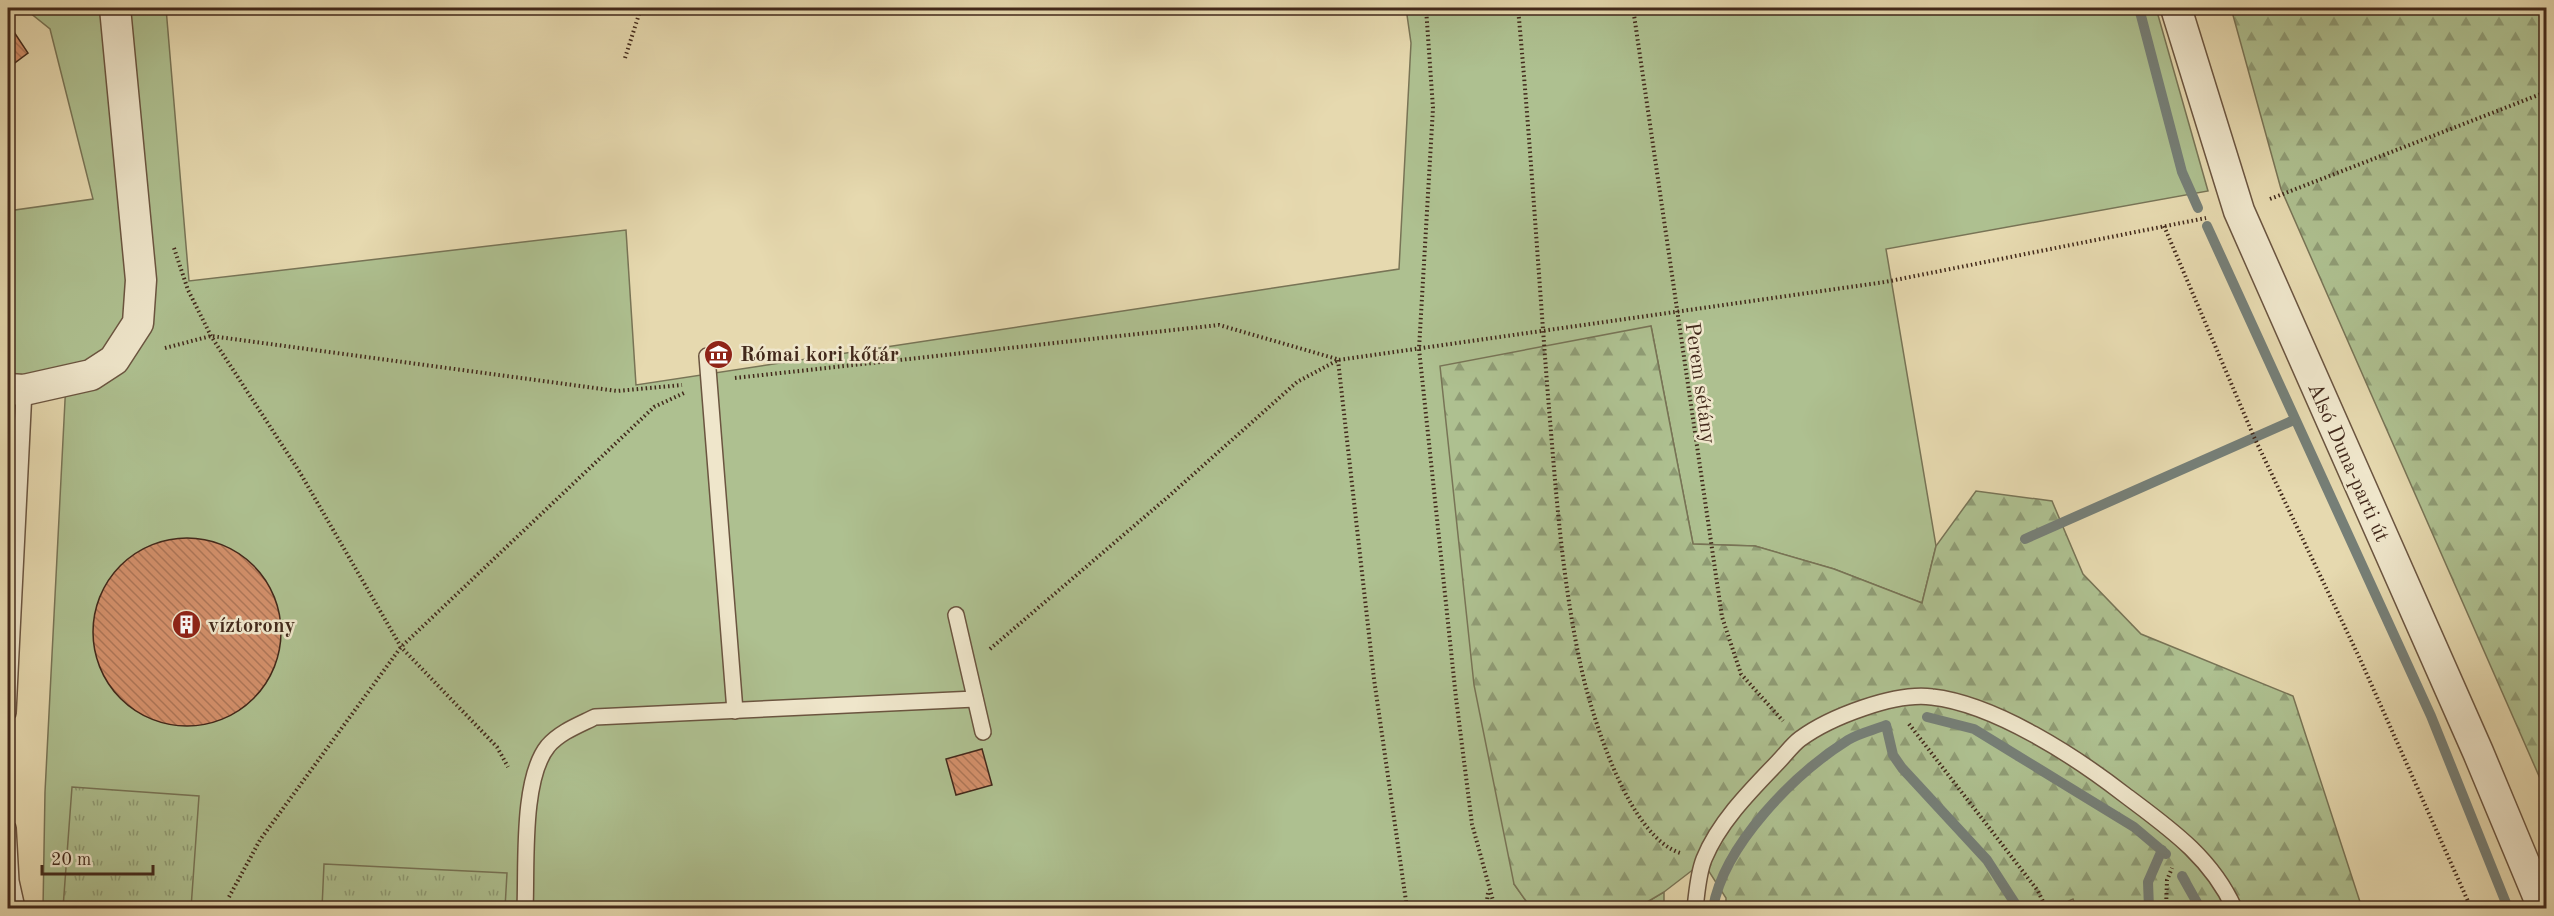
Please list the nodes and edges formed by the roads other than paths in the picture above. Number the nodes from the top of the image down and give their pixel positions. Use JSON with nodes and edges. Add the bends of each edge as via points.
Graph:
{"nodes":[{"id":1,"x":115,"y":8,"type":"edge"},
{"id":2,"x":2176,"y":8,"type":"edge"},
{"id":3,"x":707,"y":356,"type":"dead end"},
{"id":4,"x":16,"y":390,"type":"edge"},
{"id":5,"x":956,"y":615,"type":"dead end"},
{"id":6,"x":975,"y":699,"type":"junction"},
{"id":7,"x":735,"y":711,"type":"junction"},
{"id":8,"x":8,"y":713,"type":"edge"},
{"id":9,"x":983,"y":732,"type":"dead end"},
{"id":10,"x":8,"y":828,"type":"edge"},
{"id":11,"x":17,"y":909,"type":"edge"},
{"id":12,"x":525,"y":909,"type":"edge"},
{"id":13,"x":1695,"y":909,"type":"edge"},
{"id":14,"x":2234,"y":909,"type":"edge"},
{"id":15,"x":2543,"y":909,"type":"edge"}],
"edges":[{"from":1,"to":4,"type":"street","via":[[141,280],[138,323],[114,360],[91,375]]},
{"from":2,"to":15,"type":"street","name":"Alsó Duna-parti út","via":[[2239,211],[2478,752]]},
{"from":3,"to":7,"type":"lane"},
{"from":4,"to":8,"type":"lane"},
{"from":5,"to":6,"type":"lane"},
{"from":6,"to":7,"type":"lane"},
{"from":6,"to":9,"type":"lane"},
{"from":7,"to":12,"type":"lane","via":[[595,717],[562,734],[548,747],[536,766],[530,787]]},
{"from":10,"to":11,"type":"lane"},
{"from":13,"to":14,"type":"lane","via":[[1703,862],[1713,842],[1749,793],[1800,739],[1852,712],[1904,697],[1932,697],[1969,706],[2019,728],[2109,783],[2186,842],[2211,868]]}]}
